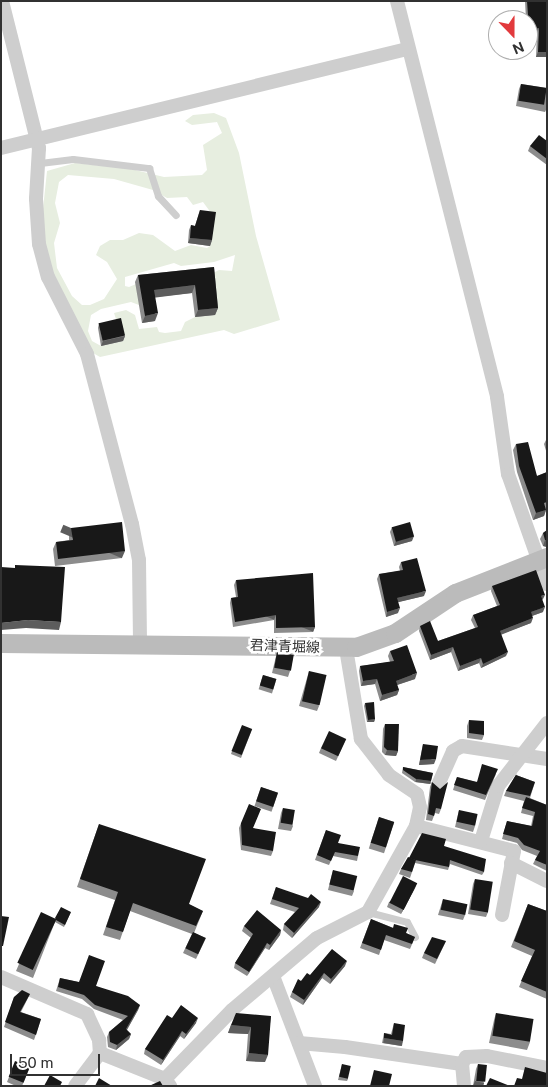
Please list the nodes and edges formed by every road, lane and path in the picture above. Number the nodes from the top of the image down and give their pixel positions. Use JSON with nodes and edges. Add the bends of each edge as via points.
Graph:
{"nodes":[{"id":1,"x":2,"y":1,"type":"edge"},
{"id":2,"x":397,"y":1,"type":"edge"},
{"id":3,"x":408,"y":49,"type":"junction"},
{"id":4,"x":37,"y":139,"type":"junction"},
{"id":5,"x":1,"y":148,"type":"edge"},
{"id":6,"x":40,"y":163,"type":"junction"},
{"id":7,"x":176,"y":215,"type":"dead end"},
{"id":8,"x":542,"y":559,"type":"edge"},
{"id":9,"x":547,"y":584,"type":"edge"},
{"id":10,"x":140,"y":642,"type":"junction"},
{"id":11,"x":1,"y":643,"type":"edge"},
{"id":12,"x":346,"y":648,"type":"junction"},
{"id":13,"x":547,"y":723,"type":"edge"},
{"id":14,"x":525,"y":755,"type":"junction"},
{"id":15,"x":547,"y":759,"type":"edge"},
{"id":16,"x":438,"y":785,"type":"edge"},
{"id":17,"x":416,"y":826,"type":"junction"},
{"id":18,"x":481,"y":841,"type":"junction"},
{"id":19,"x":511,"y":863,"type":"junction"},
{"id":20,"x":547,"y":881,"type":"edge"},
{"id":21,"x":368,"y":912,"type":"junction"},
{"id":22,"x":502,"y":915,"type":"dead end"},
{"id":23,"x":415,"y":937,"type":"edge"},
{"id":24,"x":273,"y":976,"type":"junction"},
{"id":25,"x":1,"y":977,"type":"edge"},
{"id":26,"x":299,"y":1043,"type":"junction"},
{"id":27,"x":100,"y":1053,"type":"junction"},
{"id":28,"x":462,"y":1064,"type":"junction"},
{"id":29,"x":547,"y":1068,"type":"edge"},
{"id":30,"x":167,"y":1082,"type":"edge"},
{"id":31,"x":75,"y":1086,"type":"edge"},
{"id":32,"x":315,"y":1086,"type":"edge"},
{"id":33,"x":464,"y":1086,"type":"edge"}],
"edges":[{"from":1,"to":4,"type":"street"},
{"from":2,"to":3,"type":"street"},
{"from":3,"to":4,"type":"street"},
{"from":3,"to":8,"type":"street","via":[[497,398],[508,474]]},
{"from":4,"to":5,"type":"street"},
{"from":4,"to":6,"type":"street"},
{"from":6,"to":7,"type":"lane","via":[[73,159],[149,168],[158,196]]},
{"from":6,"to":10,"type":"street","via":[[36,199],[39,244],[48,277],[87,354],[132,524],[139,560]]},
{"from":8,"to":9,"type":"street"},
{"from":8,"to":12,"type":"main road","name":"君津青堀線","via":[[455,593],[382,640]]},
{"from":10,"to":11,"type":"main road","name":"君津青堀線"},
{"from":10,"to":12,"type":"main road","name":"君津青堀線"},
{"from":12,"to":17,"type":"street","via":[[361,739],[389,775],[417,794],[420,806]]},
{"from":13,"to":14,"type":"street"},
{"from":14,"to":15,"type":"street"},
{"from":14,"to":16,"type":"street","via":[[456,747]]},
{"from":14,"to":18,"type":"street","via":[[513,764],[498,786]]},
{"from":17,"to":18,"type":"street"},
{"from":17,"to":21,"type":"street"},
{"from":18,"to":19,"type":"street","via":[[514,851]]},
{"from":19,"to":20,"type":"street"},
{"from":19,"to":22,"type":"street"},
{"from":21,"to":23,"type":"lane","via":[[407,922]]},
{"from":21,"to":24,"type":"street","via":[[317,938]]},
{"from":24,"to":26,"type":"street"},
{"from":24,"to":30,"type":"street","via":[[232,1010]]},
{"from":25,"to":27,"type":"street","via":[[87,1014],[99,1040]]},
{"from":26,"to":28,"type":"street","via":[[345,1046]]},
{"from":26,"to":32,"type":"street"},
{"from":27,"to":30,"type":"street"},
{"from":27,"to":31,"type":"street"},
{"from":28,"to":29,"type":"street","via":[[466,1057],[487,1056]]},
{"from":28,"to":33,"type":"street"}]}
